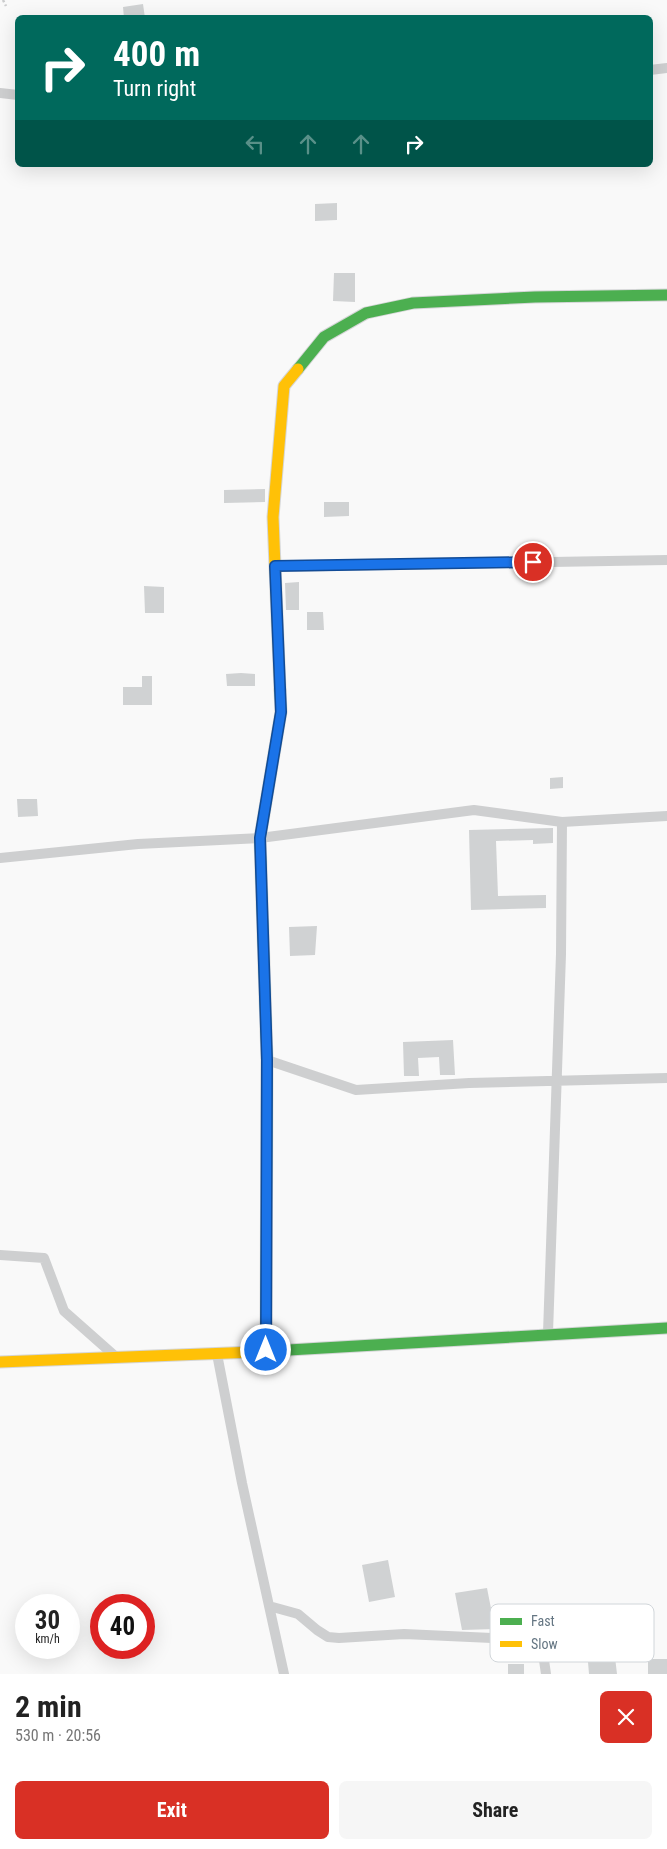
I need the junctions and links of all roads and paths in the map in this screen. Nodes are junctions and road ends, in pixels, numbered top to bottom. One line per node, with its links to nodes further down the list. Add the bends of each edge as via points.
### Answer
1 (3, 0): 2 (path)
2 (6, 6)
3 (667, 68): 4 (street)
4 (653, 70)
5 (0, 93): 6 (street)
6 (15, 95)
7 (667, 295): 9 (street, via 413,302 366,313 324,337 284,386 273,517)
8 (667, 560): 9 (street)
9 (275, 566): 12 (street, via 281,712)
10 (667, 816): 11 (street)
11 (562, 822): 12 (street, via 474,810); 16 (street)
12 (260, 838): 13 (street, via 138,844); 14 (street)
13 (0, 858)
14 (267, 1060): 16 (street, via 356,1090); 20 (street)
15 (667, 1078): 16 (street)
16 (556, 1082): 19 (street)
17 (0, 1255): 22 (street, via 44,1258 64,1312)
18 (667, 1328): 19 (street)
19 (548, 1333): 20 (street)
20 (266, 1350): 21 (street)
21 (217, 1354): 22 (street); 24 (street)
22 (116, 1358): 23 (street)
23 (0, 1362)
24 (269, 1606): 25 (street, via 298,1614 328,1637 404,1634); 26 (street)
25 (490, 1638)
26 (284, 1674)

